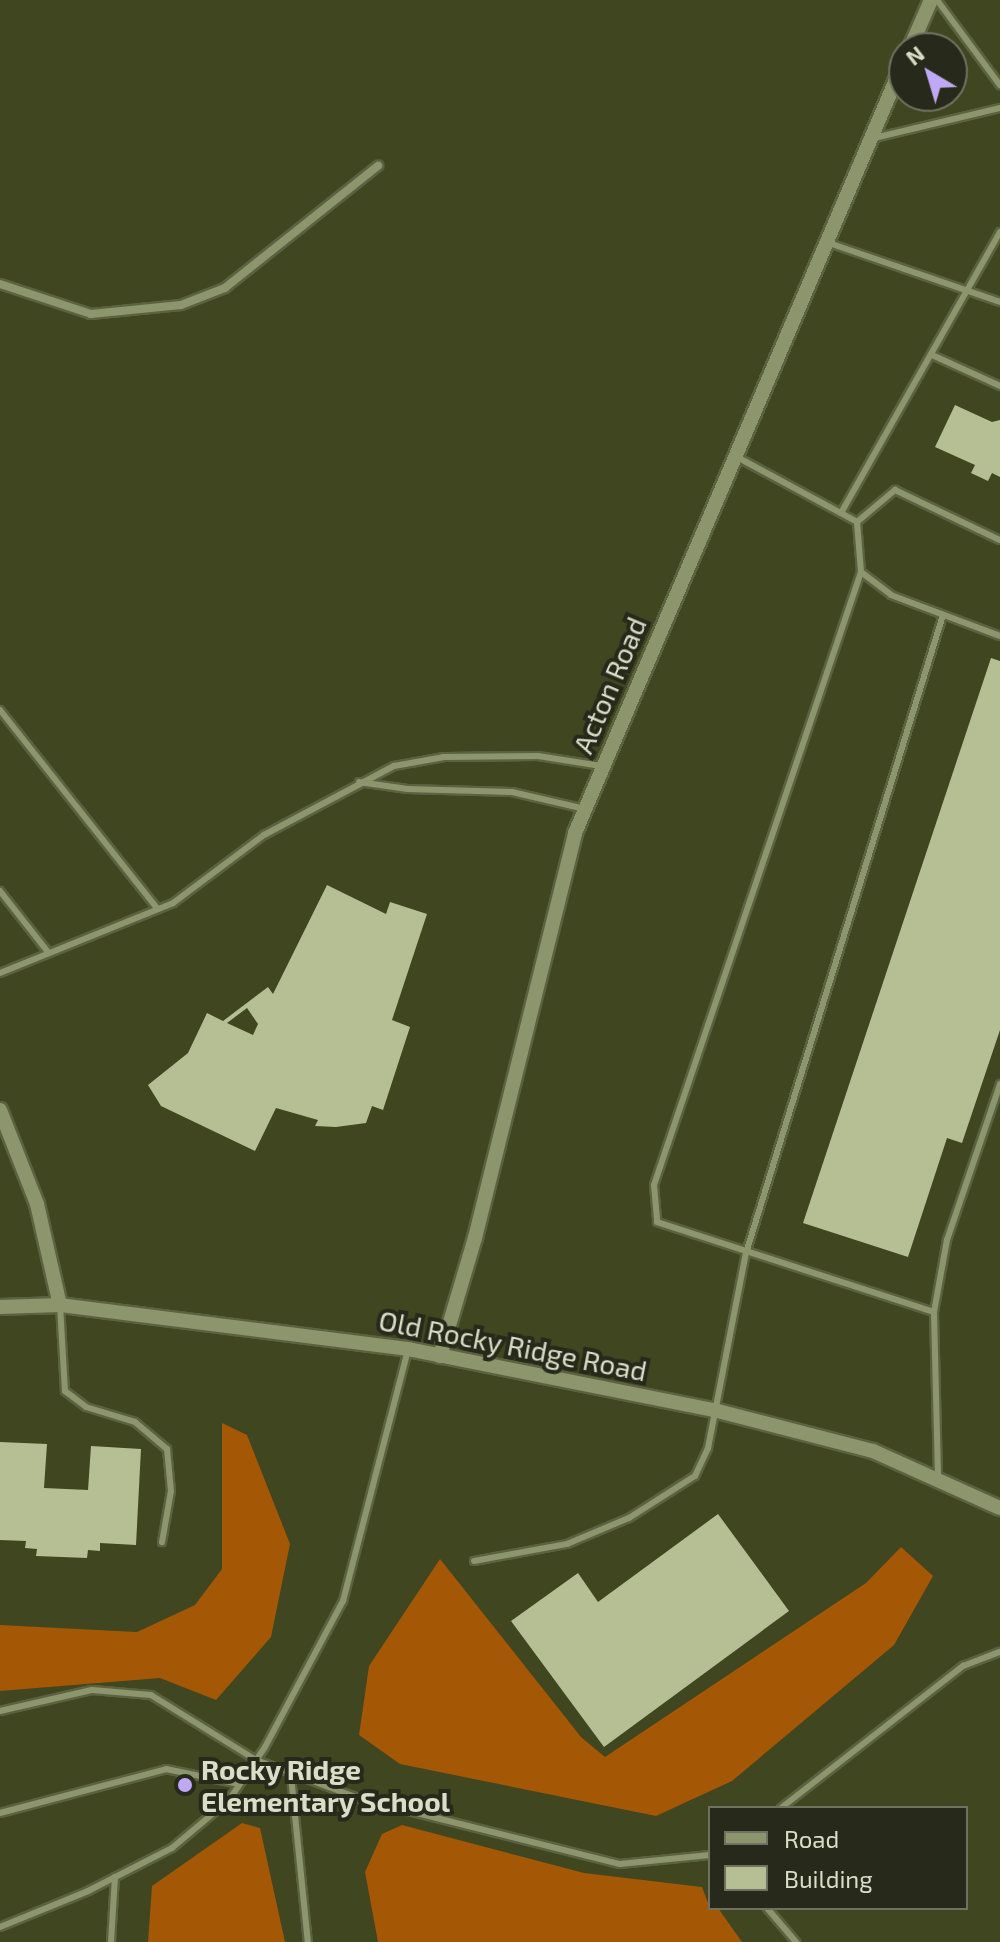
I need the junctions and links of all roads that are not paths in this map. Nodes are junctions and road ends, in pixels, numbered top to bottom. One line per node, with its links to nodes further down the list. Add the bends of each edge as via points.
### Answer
1 (931, 0): 3 (street)
2 (937, 0): 4 (lane)
3 (917, 32)
4 (1000, 85)
5 (888, 98): 7 (street, Acton Road)
6 (1000, 108): 7 (lane)
7 (870, 139): 10 (street, Acton Road)
8 (378, 166): 11 (street, via 225,288 181,305 91,314)
9 (1000, 232): 12 (lane)
10 (825, 242): 12 (lane); 16 (street, Acton Road)
11 (0, 284)
12 (971, 290): 13 (lane); 14 (lane)
13 (1000, 302)
14 (932, 355): 15 (lane); 17 (lane)
15 (1000, 386)
16 (733, 455): 17 (lane); 24 (street, Acton Road)
17 (841, 513): 18 (lane)
18 (857, 522): 19 (lane, via 895,490); 20 (lane)
19 (1000, 540)
20 (861, 572): 21 (lane, via 891,595); 33 (lane, via 654,1185 657,1222)
21 (943, 615): 22 (lane); 33 (lane)
22 (1000, 636)
23 (0, 710): 28 (lane)
24 (603, 766): 25 (lane, via 538,756 444,757 394,766); 26 (street, Acton Road)
25 (359, 782): 26 (lane, via 512,792); 28 (lane, via 264,835)
26 (585, 809): 38 (street, Acton Road)
27 (0, 891): 29 (lane)
28 (158, 909): 29 (lane)
29 (48, 952): 30 (lane)
30 (0, 973)
31 (1000, 1084): 36 (lane, via 947,1240)
32 (0, 1110): 34 (street, via 37,1204)
33 (746, 1253): 36 (lane); 39 (lane)
34 (60, 1305): 35 (street, Old Rocky Ridge Road); 37 (street, Old Rocky Ridge Road); 42 (lane, via 65,1391 86,1407 135,1422 167,1449 171,1491)
35 (0, 1307)
36 (934, 1312): 40 (lane)
37 (408, 1349): 38 (street, Old Rocky Ridge Road); 46 (lane, via 343,1601)
38 (440, 1356): 39 (street, Old Rocky Ridge Road)
39 (714, 1410): 40 (street, Old Rocky Ridge Road, via 873,1451); 43 (lane, via 708,1448 695,1476 629,1518 567,1544)
40 (938, 1476): 41 (street, Old Rocky Ridge Road)
41 (1000, 1508)
42 (162, 1542)
43 (474, 1561)
44 (1000, 1652): 49 (lane, via 963,1666)
45 (0, 1711): 46 (lane, via 73,1692 119,1689 151,1695)
46 (256, 1760): 47 (lane); 48 (lane)
47 (291, 1776): 51 (lane, via 620,1864); 56 (lane)
48 (239, 1784): 50 (lane, via 166,1769); 52 (lane, via 229,1800 172,1848)
49 (784, 1806)
50 (0, 1813)
51 (708, 1855)
52 (115, 1877): 54 (lane); 55 (lane)
53 (769, 1910): 57 (lane)
54 (0, 1927)
55 (111, 1942)
56 (308, 1942)
57 (796, 1942)

